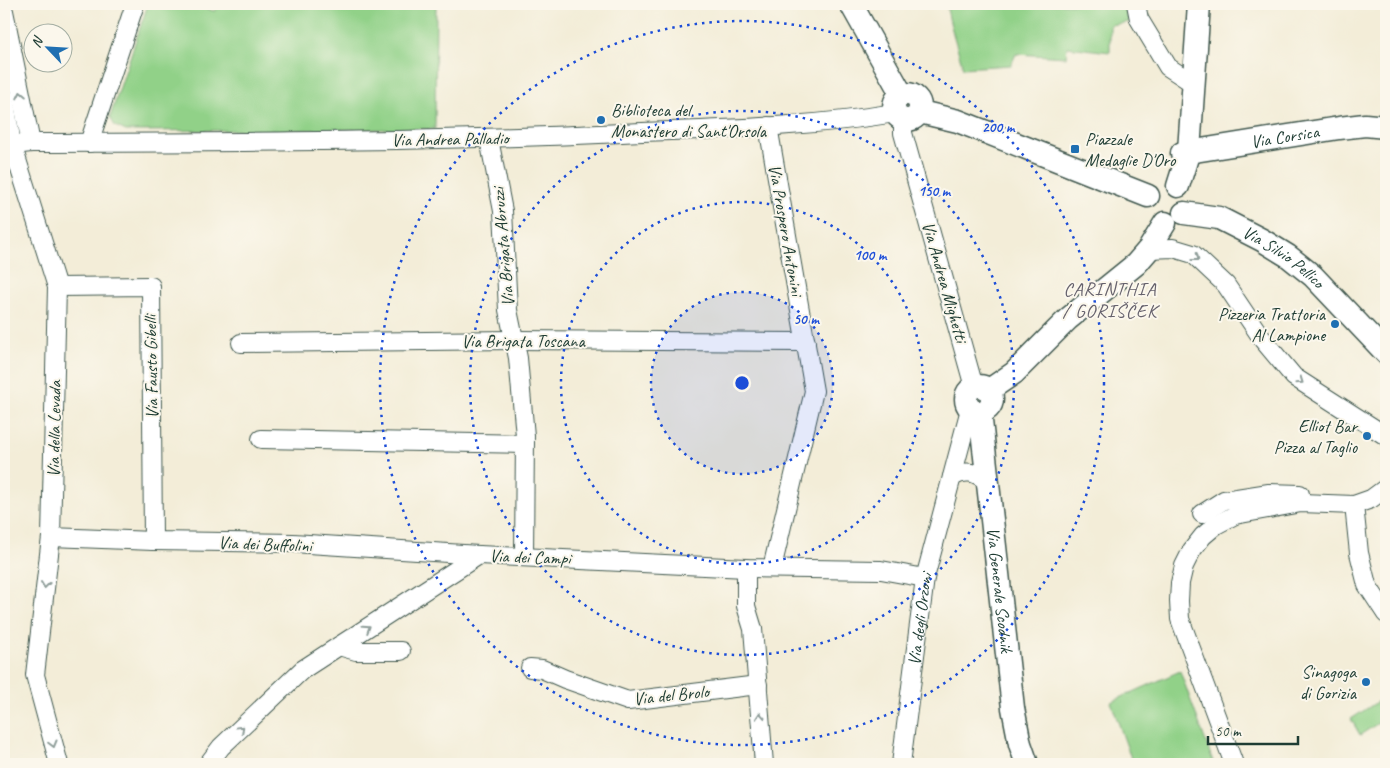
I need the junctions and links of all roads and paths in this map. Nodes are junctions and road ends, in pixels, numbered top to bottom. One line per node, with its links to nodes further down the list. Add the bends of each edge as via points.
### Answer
1 (135, 4): 13 (street)
2 (851, 4): 8 (main road)
3 (1136, 4): 6 (street, via 1139,19 1168,67)
4 (1199, 4): 6 (main road)
5 (4, 11): 12 (street, one-way to 5)
6 (1194, 84): 15 (main road)
7 (4, 98): 14 (street, Via della Levada)
8 (905, 110): 9 (street, Via Andrea Palladio, via 867,118); 17 (main road, via 958,121); 25 (street, Via Andrea Mighetti, via 903,133)
9 (768, 126): 11 (street, Via Andrea Palladio); 22 (street, Via Prospero Antonini)
10 (1386, 127): 15 (main road, Via Corsica, via 1339,128)
11 (490, 139): 13 (street, Via Andrea Palladio); 21 (street, Via Brigata Abruzzi, via 503,211 508,310)
12 (31, 143): 13 (street, Via Andrea Palladio); 14 (street, Via Andrea Palladio)
13 (89, 143)
14 (8, 145): 20 (street, Via della Levada)
15 (1186, 152): 16 (main road)
16 (1175, 185): 17 (main road, via 1166,183 1156,187); 18 (main road, via 1183,190 1187,202)
17 (1148, 196): 18 (main road, via 1149,212 1156,219)
18 (1175, 218): 19 (main road); 24 (main road, Via Silvio Pellico, via 1219,218 1288,256 1313,276)
19 (1150, 249): 25 (main road, via 1068,319 1014,373); 27 (street, one-way to 27, via 1173,248 1193,254 1226,285 1263,340 1294,378)
20 (57, 286): 36 (street, Via della Levada); 37 (street, Via Fausto Gibelli, via 150,286)
21 (514, 340): 22 (street, Via Brigata Toscana); 23 (street, Via Brigata Toscana); 29 (street, Via Brigata Abruzzi)
22 (806, 342): 41 (street, Via Prospero Antonini, via 814,391)
23 (241, 343)
24 (1386, 354)
25 (982, 388): 26 (main road, Via degli Orzoni, via 992,394 992,404 990,408)
26 (975, 411): 30 (street, Via degli Orzoni); 31 (main road, Via Generale Scodnik)
27 (1386, 436)
28 (261, 439): 29 (street)
29 (525, 444): 39 (street, Via Brigata Abruzzi)
30 (952, 477): 31 (street, via 961,472 971,472); 42 (street, Via degli Orzoni)
31 (988, 482): 52 (main road, Via Generale Scodnik, via 1013,708)
32 (1386, 488): 34 (street, via 1371,499)
33 (1301, 503): 34 (street); 35 (street, via 1300,494 1269,493 1224,500); 53 (street, via 1235,515 1216,525 1192,550 1184,566 1180,583 1180,619)
34 (1354, 505): 43 (street, via 1359,553 1367,585)
35 (1202, 514)
36 (51, 537): 37 (street, Via dei Buffolini); 48 (street, Via della Levada, one-way to 48, via 35,675)
37 (153, 541): 38 (street, Via dei Buffolini, via 293,543)
38 (479, 555): 39 (street, Via dei Campi); 44 (street, Via dei Campi, one-way to 38)
39 (524, 556): 40 (street, Via dei Campi)
40 (746, 568): 41 (street, Via dei Campi); 47 (street, via 746,606 753,629)
41 (772, 568): 42 (street, Via dei Campi, via 882,570)
42 (925, 578): 51 (street, Via degli Orzoni)
43 (1386, 614)
44 (339, 646): 45 (street, via 356,651); 49 (street, Via dei Campi, one-way to 44, via 302,670)
45 (401, 651)
46 (530, 668): 47 (street, Via del Brolo, via 542,669 628,700)
47 (758, 685): 50 (street, one-way to 47)
48 (59, 764)
49 (208, 764)
50 (764, 764)
51 (901, 764)
52 (1027, 764)
53 (1234, 764)

